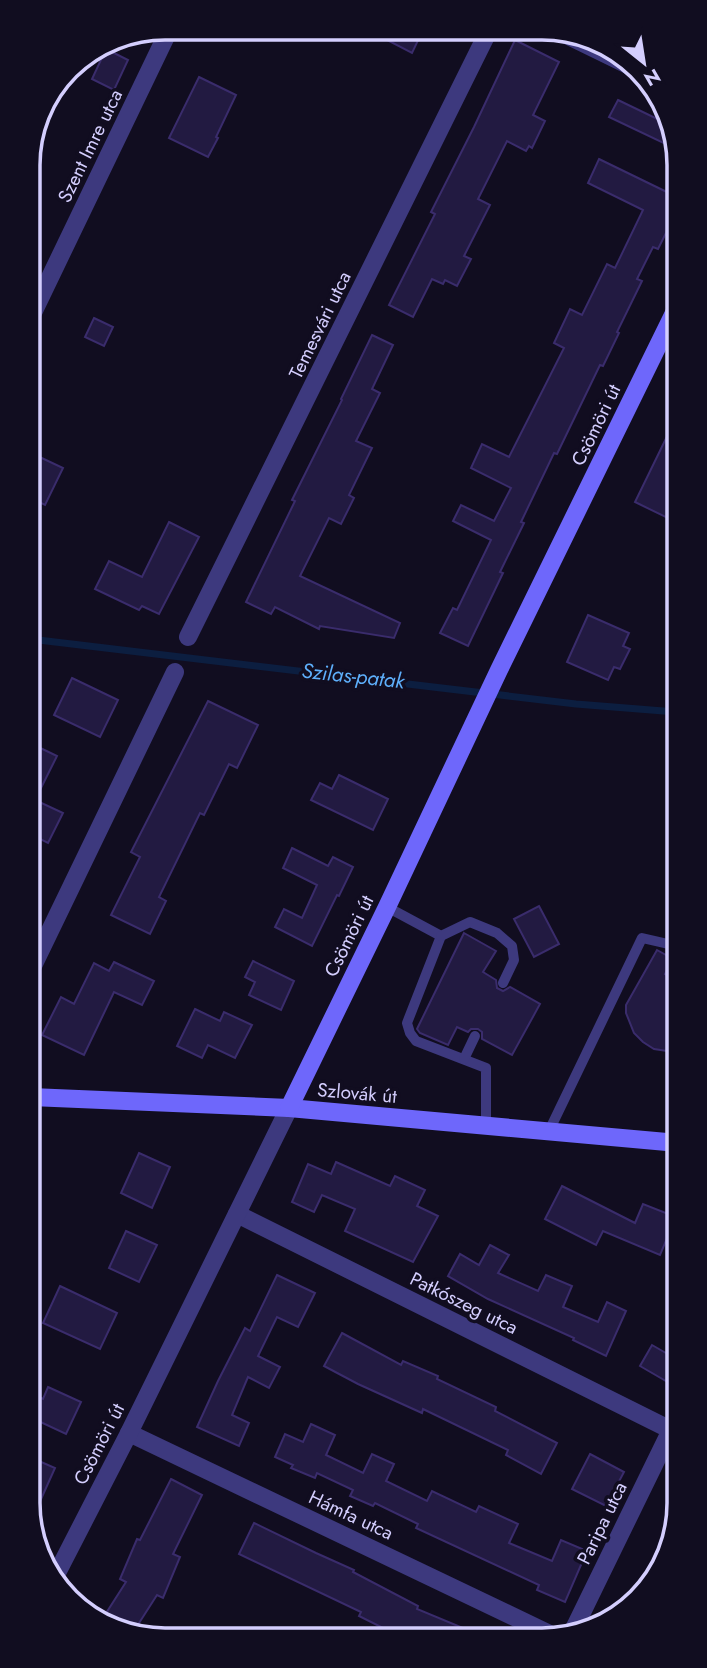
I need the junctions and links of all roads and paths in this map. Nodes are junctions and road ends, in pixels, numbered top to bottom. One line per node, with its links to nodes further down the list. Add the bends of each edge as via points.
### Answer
1 (484, 40): 5 (street, Temesvári utca)
2 (164, 41): 3 (street, Szent Imre utca)
3 (41, 296)
4 (667, 328): 7 (main road, Csömöri út)
5 (188, 638)
6 (175, 672): 10 (street)
7 (387, 907): 8 (lane); 15 (main road, Csömöri út)
8 (441, 936): 11 (lane, via 470,922 497,933 512,946 514,961); 13 (lane, via 407,1023 416,1041)
9 (666, 944): 17 (lane, via 642,938)
10 (40, 951)
11 (503, 983)
12 (475, 1036): 13 (lane)
13 (464, 1059): 16 (lane, via 486,1068)
14 (40, 1097): 15 (main road, Szlovák út)
15 (289, 1108): 16 (main road, Szlovák út); 19 (street, Csömöri út)
16 (486, 1125): 17 (main road, Szlovák út)
17 (550, 1131): 18 (main road, Szlovák út)
18 (666, 1142)
19 (237, 1214): 20 (street, Patkószeg utca); 21 (street, Csömöri út)
20 (666, 1428)
21 (129, 1433): 23 (street, Csömöri út); 25 (street, Hámfa utca)
22 (666, 1440): 24 (street, Paripa utca)
23 (59, 1569)
24 (577, 1622)
25 (537, 1628)

